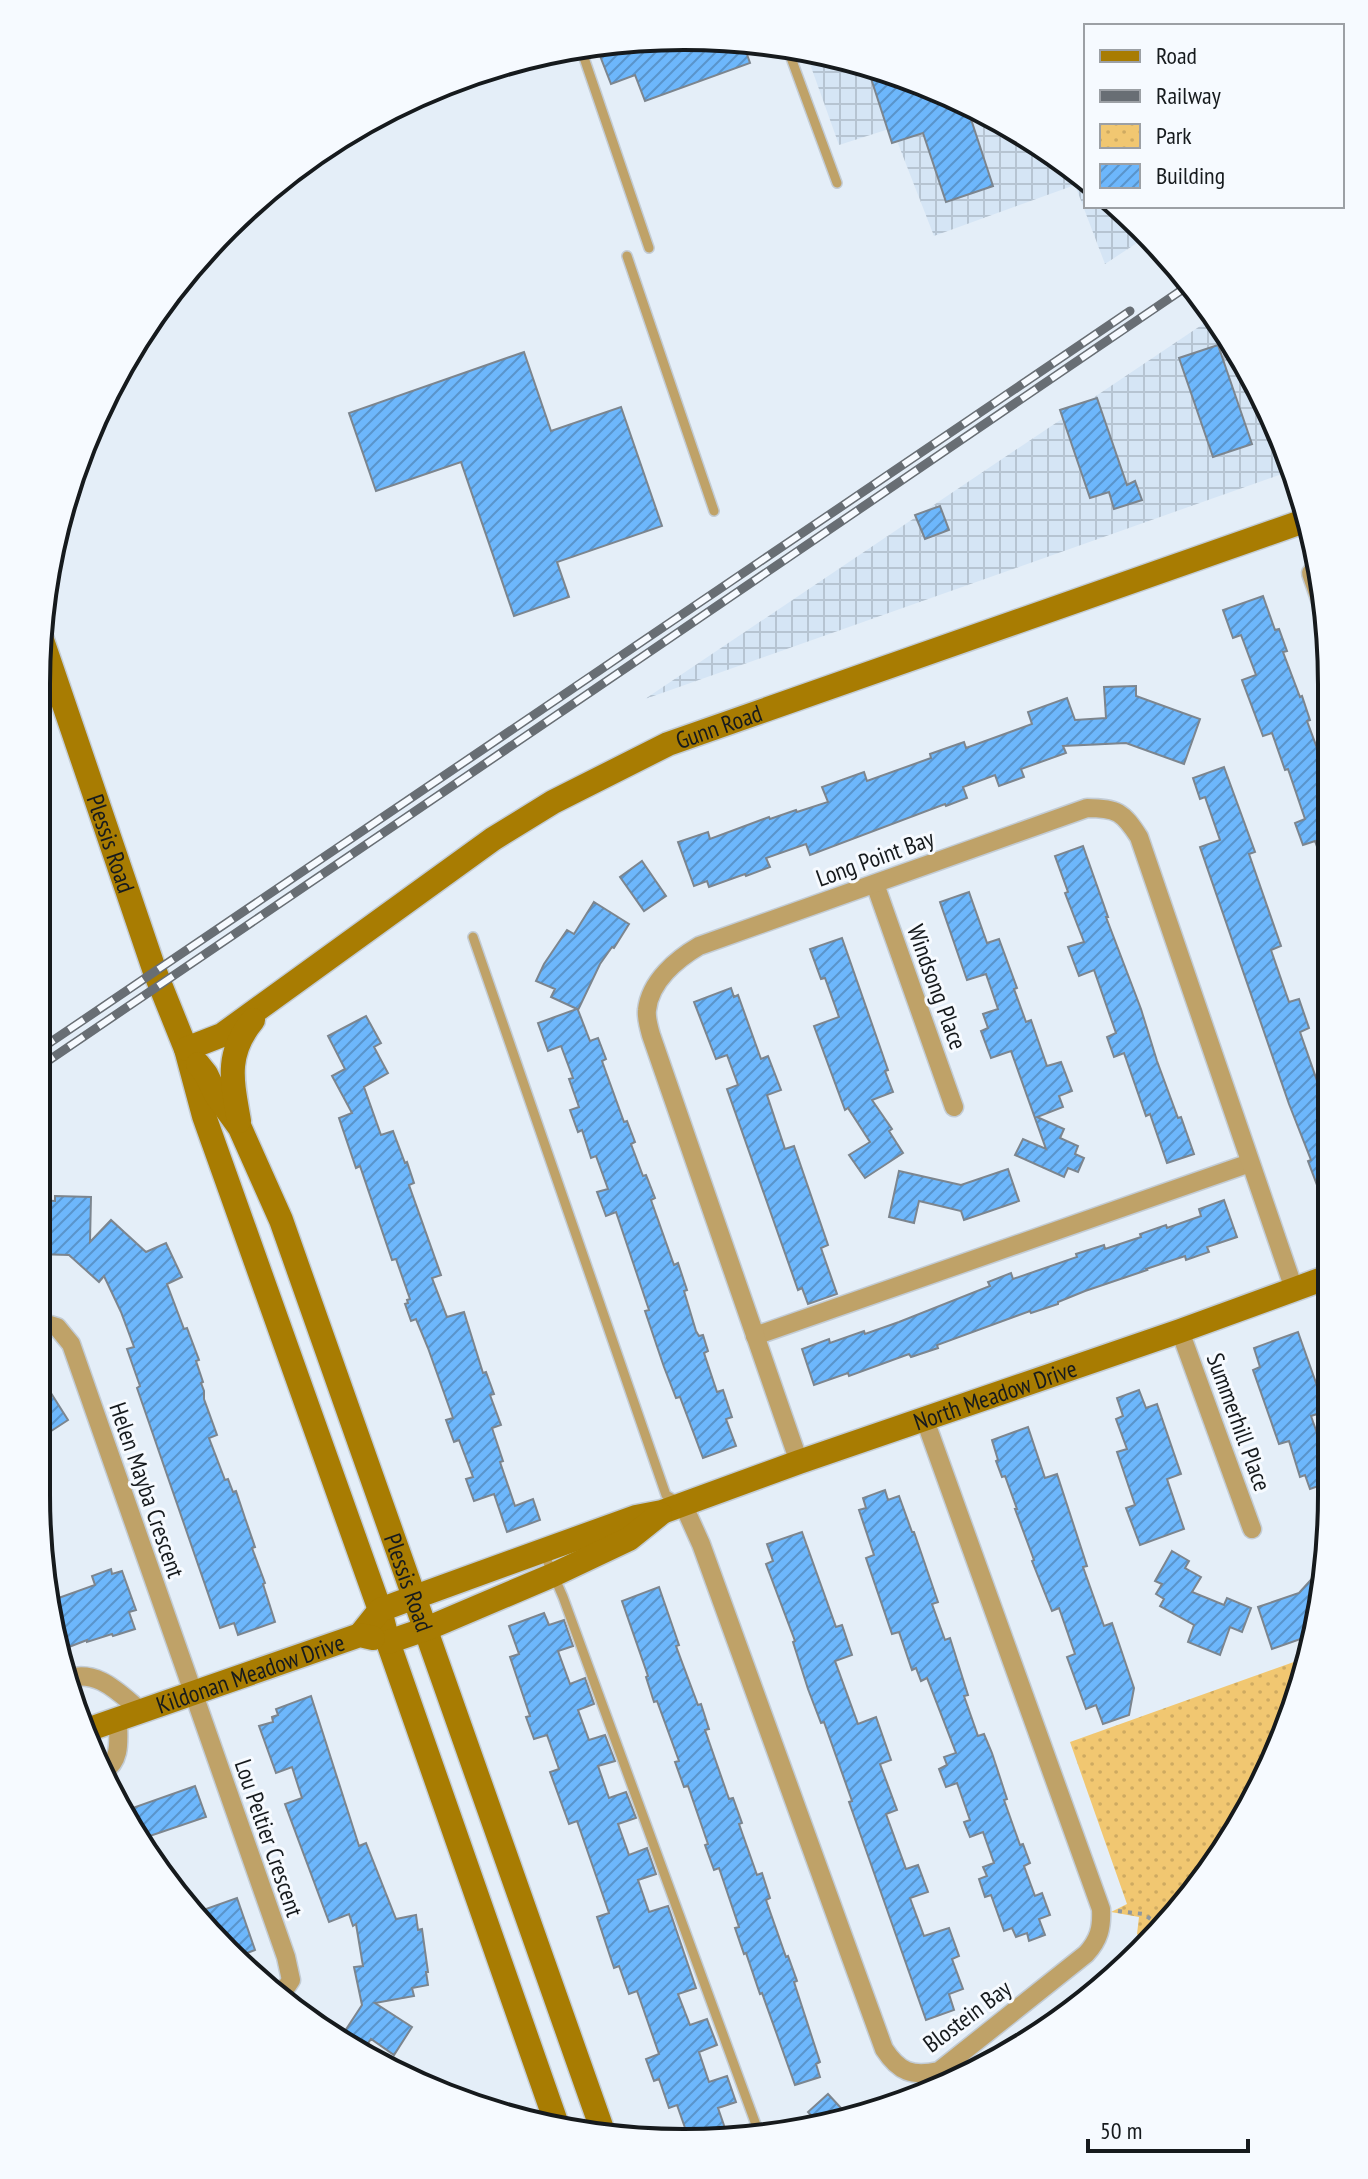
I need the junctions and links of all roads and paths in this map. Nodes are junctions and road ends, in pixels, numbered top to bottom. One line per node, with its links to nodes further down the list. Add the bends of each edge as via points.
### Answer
1 (584, 58): 4 (lane)
2 (791, 59): 3 (lane)
3 (837, 183)
4 (649, 248)
5 (627, 256): 6 (lane)
6 (714, 511)
7 (1297, 524): 11 (street, Gunn Road, via 668,744 493,839)
8 (50, 665): 12 (street, Plessis Road)
9 (875, 884): 13 (street, Windsong Place); 15 (street, Long Point Bay, via 1087,808 1108,808 1128,820 1139,837); 20 (street, Long Point Bay, via 699,946 667,970 646,1010)
10 (473, 937): 23 (lane)
11 (266, 1004): 12 (street, Gunn Road, via 222,1035); 14 (street, via 247,1027 234,1056 231,1071)
12 (186, 1049): 14 (street, Plessis Road); 28 (street, Plessis Road, via 204,1116)
13 (954, 1107)
14 (240, 1128): 27 (street, Plessis Road, via 281,1220)
15 (1250, 1163): 17 (street, Long Point Bay); 20 (street)
16 (1318, 1281): 17 (street, North Meadow Drive)
17 (1294, 1289): 19 (street, North Meadow Drive)
18 (50, 1325): 33 (street, Helen Mayba Crescent, via 71,1344)
19 (1180, 1331): 21 (street, North Meadow Drive); 24 (street, Summerhill Place)
20 (755, 1336): 22 (street, Long Point Bay)
21 (925, 1420): 22 (street, North Meadow Drive); 37 (street)
22 (799, 1462): 23 (street, North Meadow Drive)
23 (672, 1508): 25 (street, North Meadow Drive); 26 (street, North Meadow Drive, via 629,1539); 37 (street, Blostein Bay, via 703,1548 879,2038 891,2059 920,2075 939,2071 1086,1954 1097,1942)
24 (1252, 1529)
25 (543, 1551): 26 (lane); 27 (street, North Meadow Drive)
26 (553, 1575): 29 (street, North Meadow Drive); 42 (lane)
27 (415, 1597): 28 (street); 29 (street, Plessis Road)
28 (380, 1610): 30 (street, Kildonan Meadow Drive); 31 (street, Plessis Road)
29 (426, 1629): 31 (street, North Meadow Drive); 41 (street, Plessis Road)
30 (360, 1635): 31 (street, Kildonan Meadow Drive); 33 (street, Kildonan Meadow Drive)
31 (388, 1642): 40 (street, Plessis Road)
32 (77, 1675): 34 (street, Kildonan Meadow Drive, via 108,1684)
33 (193, 1692): 34 (street, Kildonan Meadow Drive); 39 (street, Lou Peltier Crescent, via 286,1957 291,1980)
34 (129, 1716): 35 (street, Kildonan Meadow Drive); 36 (street)
35 (94, 1728)
36 (111, 1767)
37 (1101, 1909): 38 (path, via 1143,1914)
38 (1153, 1921)
39 (286, 1988)
40 (554, 2115)
41 (600, 2124)
42 (756, 2125)

